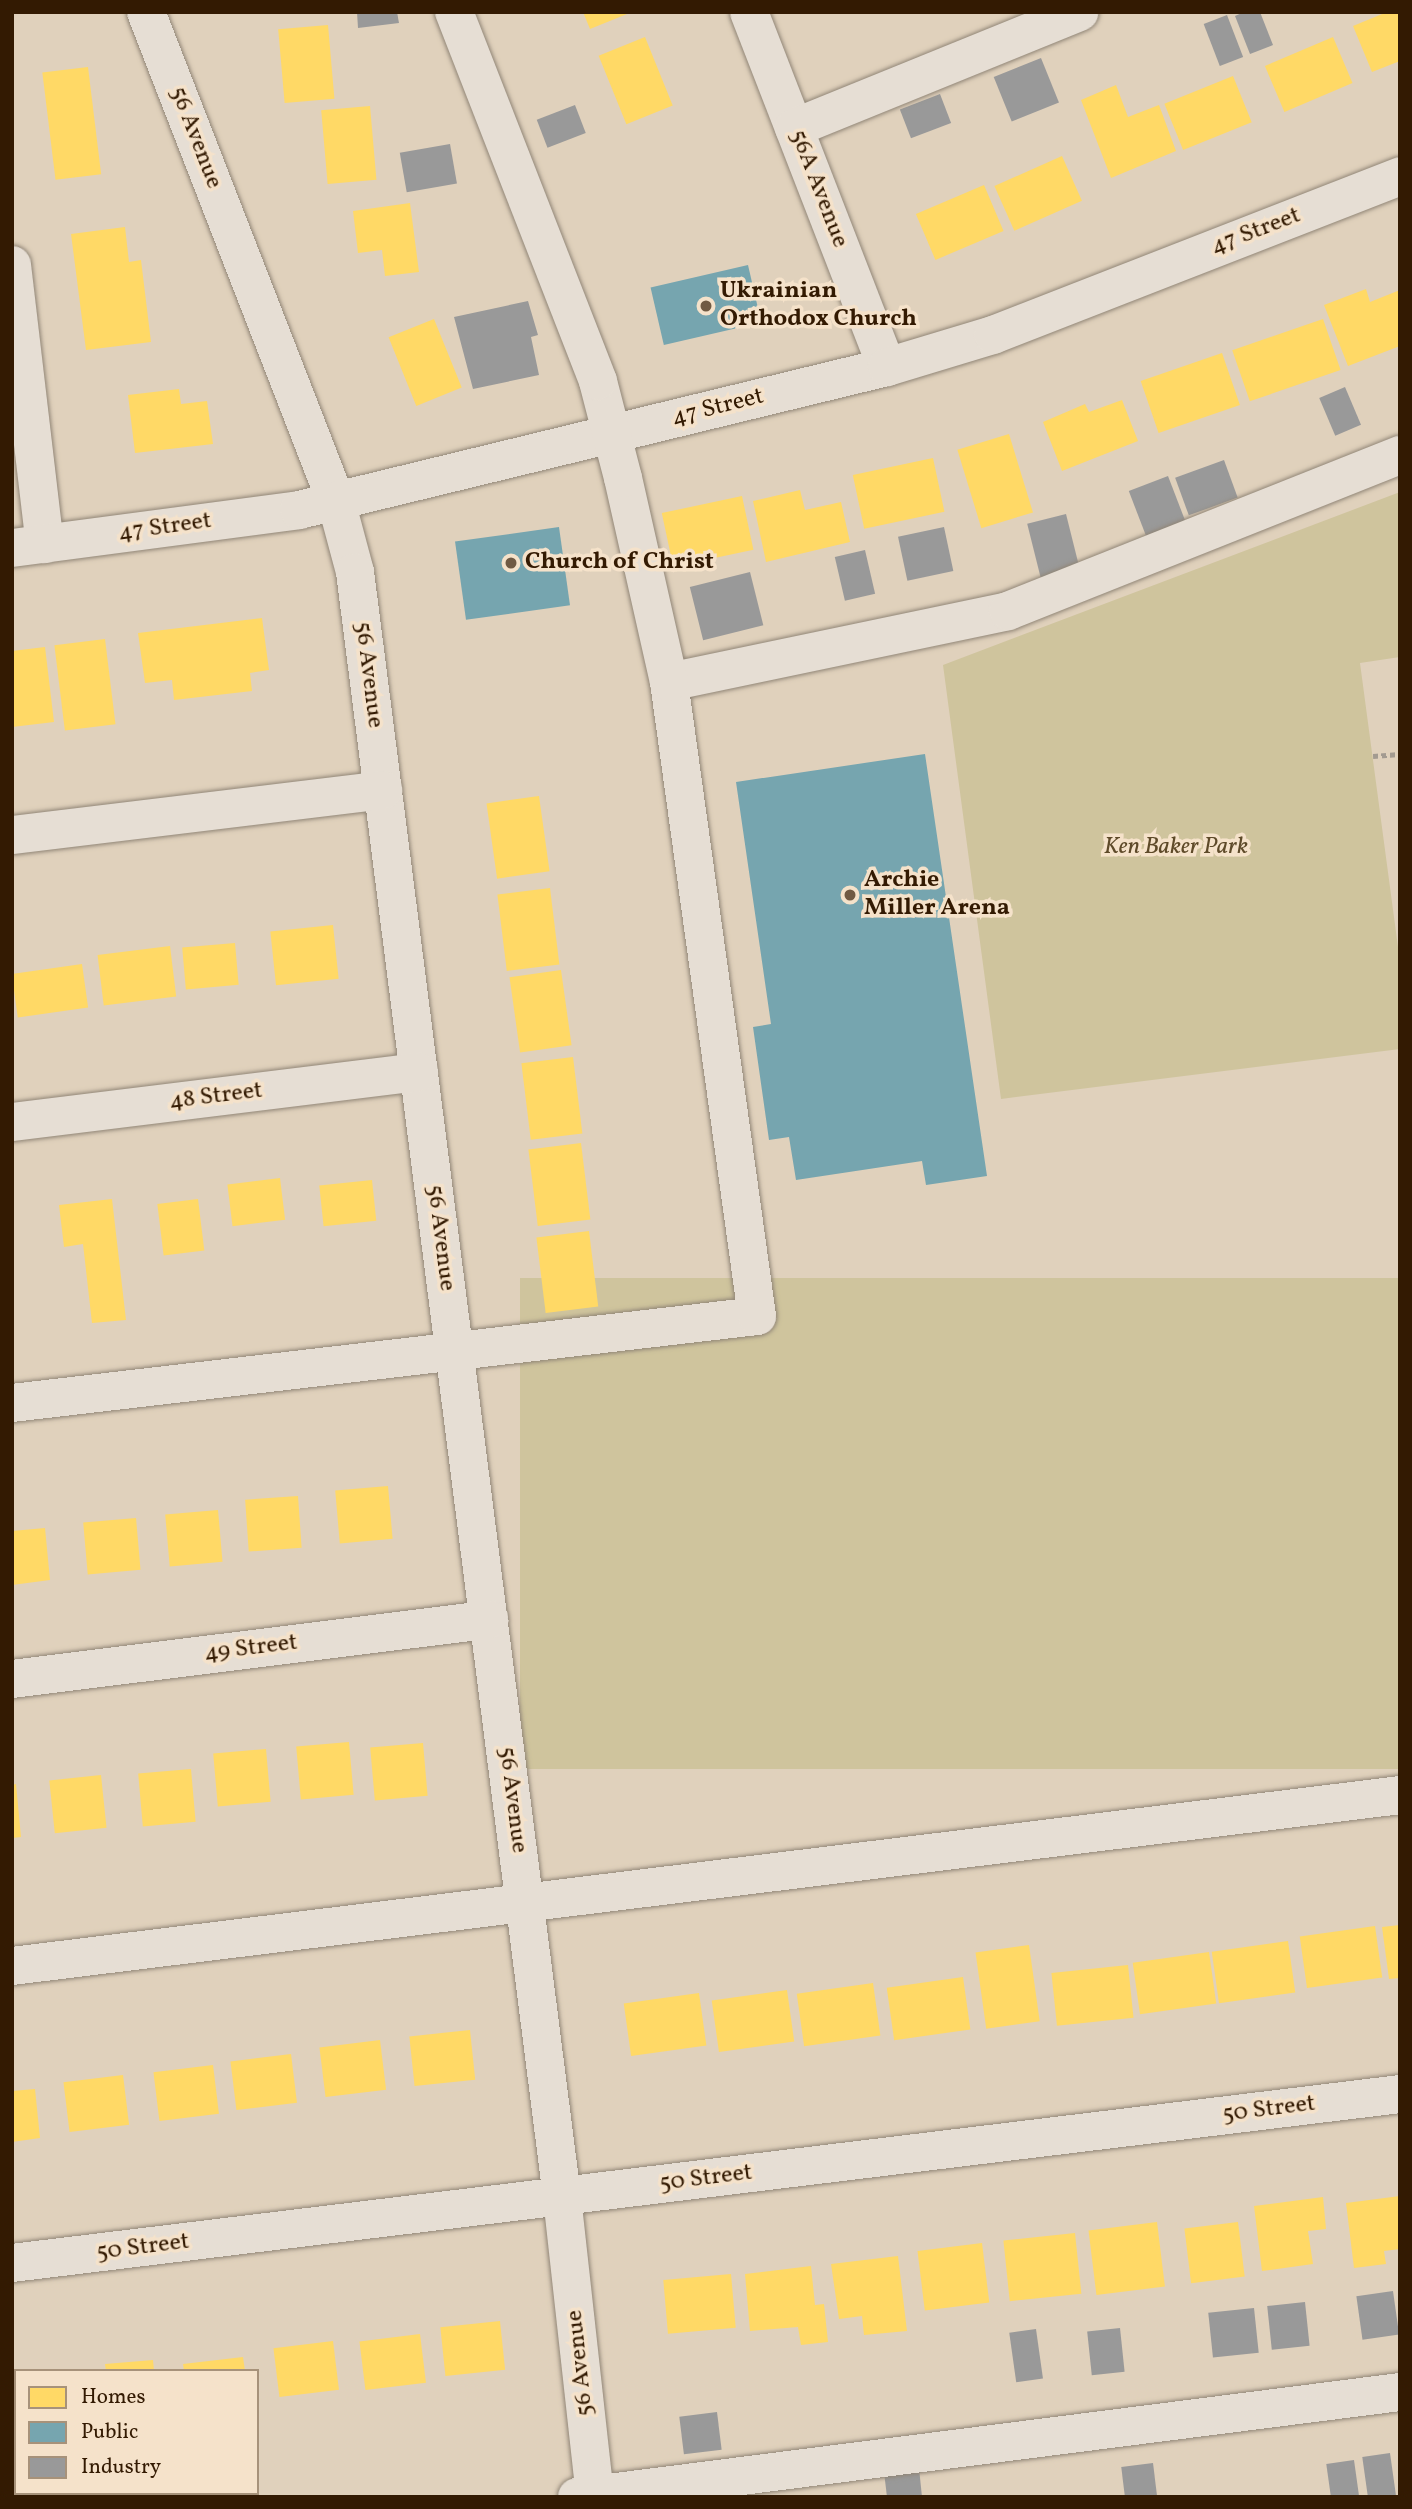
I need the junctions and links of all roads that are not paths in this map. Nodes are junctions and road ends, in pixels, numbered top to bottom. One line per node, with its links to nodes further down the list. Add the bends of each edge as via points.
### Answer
1 (146, 12): 11 (street, 56 Avenue)
2 (454, 12): 9 (street, via 598,381)
3 (749, 12): 5 (street, 56A Avenue)
4 (1079, 12): 5 (street)
5 (794, 128): 8 (street, 56A Avenue)
6 (1400, 176): 8 (street, 47 Street, via 993,335)
7 (12, 267): 12 (street)
8 (887, 367): 9 (street, 47 Street)
9 (613, 433): 11 (street, 47 Street); 13 (street)
10 (1400, 455): 13 (street, via 1008,611)
11 (336, 501): 12 (street, 47 Street); 14 (street, 56 Avenue, via 355,572)
12 (29, 546)
13 (669, 682): 18 (street, via 757,1316)
14 (383, 790): 15 (street); 16 (street, 56 Avenue)
15 (12, 835)
16 (419, 1072): 17 (street, 48 Street); 18 (street, 56 Avenue)
17 (12, 1122)
18 (454, 1350): 19 (street); 20 (street, 56 Avenue)
19 (12, 1403)
20 (489, 1620): 21 (street, 49 Street); 23 (street, 56 Avenue)
21 (12, 1679)
22 (1400, 1796): 23 (street)
23 (524, 1902): 24 (street); 26 (street, 56 Avenue)
24 (12, 1966)
25 (1400, 2094): 26 (street, 50 Street)
26 (562, 2197): 27 (street, 50 Street); 29 (street, 56 Avenue)
27 (12, 2263)
28 (1400, 2392): 29 (street)
29 (589, 2496)

